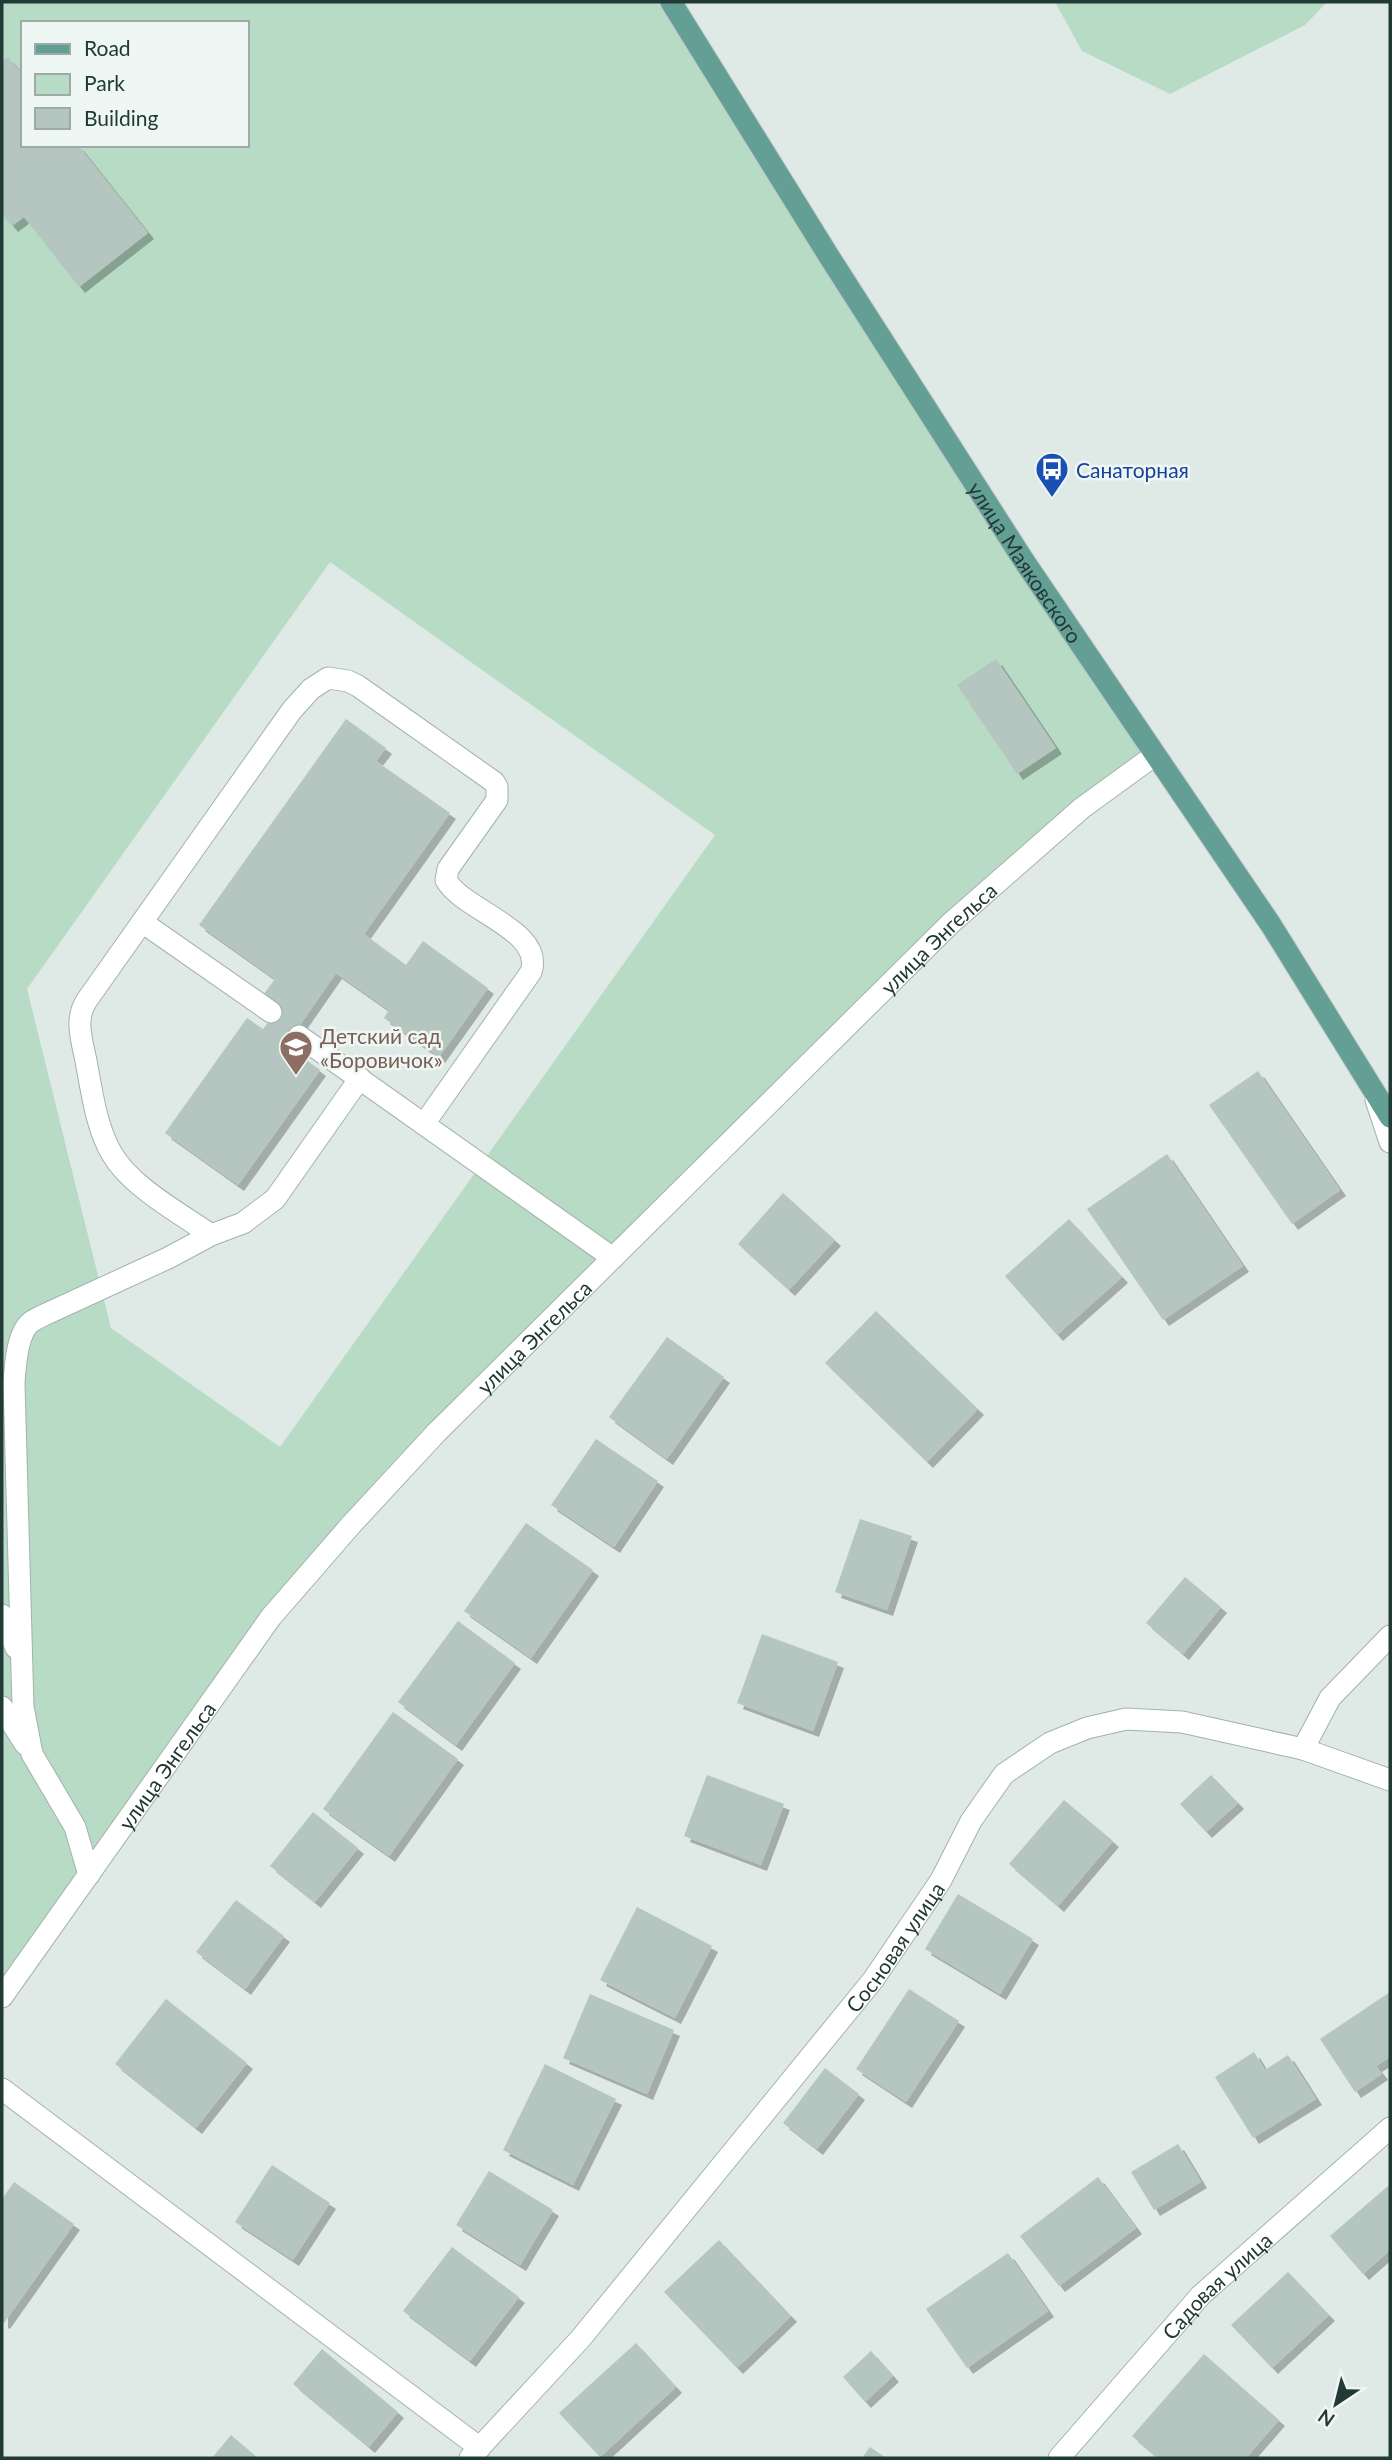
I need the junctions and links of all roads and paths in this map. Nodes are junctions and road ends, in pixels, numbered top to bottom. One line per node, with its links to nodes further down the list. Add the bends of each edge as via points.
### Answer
1 (671, 2): 2 (main road, улица Маяковского, via 1001,526)
2 (1155, 755): 7 (main road, улица Маяковского, via 1271,925); 12 (street, улица Энгельса, via 1082,808 951,923)
3 (142, 922): 4 (street); 9 (street, via 292,710 328,678 358,686 494,782 497,800 448,869 446,880 462,897 524,941 532,952 533,965); 11 (street, via 80,1010 95,1107 111,1153 124,1170)
4 (271, 1012)
5 (299, 1036): 6 (street)
6 (360, 1079): 9 (street); 11 (street, via 275,1199 243,1223)
7 (1372, 1088): 8 (main road, улица Маяковского); 10 (street)
8 (1390, 1118)
9 (424, 1124): 12 (street)
10 (1390, 1142)
11 (211, 1235): 15 (street, via 44,1315 25,1329 14,1383)
12 (613, 1258): 20 (street, улица Энгельса, via 436,1433 271,1617)
13 (2, 1615): 15 (street)
14 (1390, 1636): 17 (street, via 1330,1698)
15 (20, 1660): 18 (street)
16 (2, 1707): 18 (street)
17 (1303, 1749): 19 (street, Сосновая улица); 24 (street, Сосновая улица, via 1182,1723 1126,1719 1050,1743 1004,1774 971,1821 941,1880 873,1980 582,2338)
18 (32, 1754): 20 (street, via 75,1827)
19 (1390, 1780)
20 (89, 1875): 21 (street, улица Энгельса)
21 (2, 1997)
22 (2, 2088): 24 (street)
23 (1390, 2128): 25 (street, Садовая улица, via 1201,2295)
24 (475, 2453)
25 (1059, 2458)

